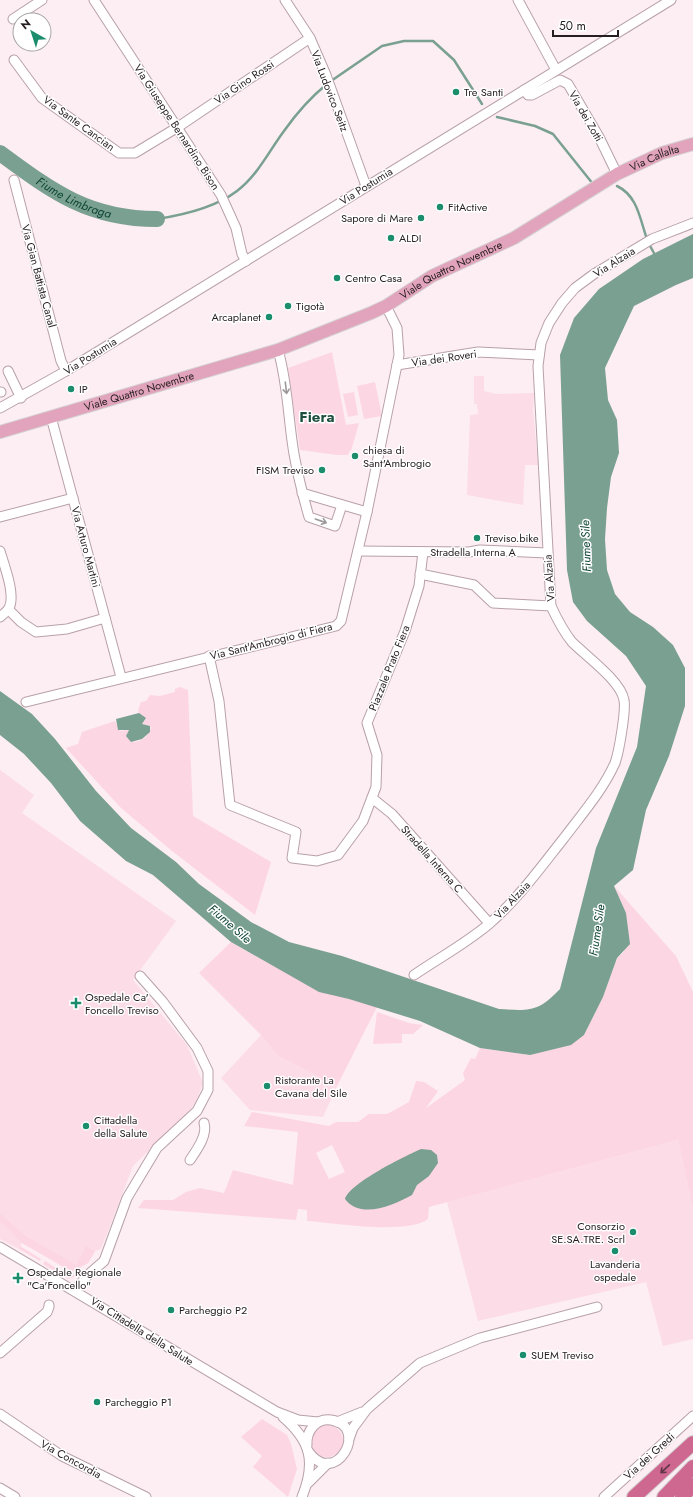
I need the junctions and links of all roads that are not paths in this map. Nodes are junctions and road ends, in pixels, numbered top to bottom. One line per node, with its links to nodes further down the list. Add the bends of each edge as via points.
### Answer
1 (42, 0): 6 (street)
2 (94, 0): 11 (street, Via Giuseppe Bernardino Bison)
3 (285, 0): 7 (street, Via Ludovico Seitz)
4 (518, 0): 9 (street)
5 (671, 0): 9 (street, Via Postumia)
6 (24, 12)
7 (310, 38): 11 (street, Via Gino Rossi); 15 (street, Via Ludovico Seitz)
8 (14, 60): 11 (street, Via Sante Cancian, via 42,98 118,153 135,153)
9 (556, 70): 10 (street, Via Postumia)
10 (524, 90): 13 (street, Via dei Zotti, via 528,95 532,95 560,80 568,84); 15 (street, Via Postumia)
11 (178, 127): 17 (street, Via Giuseppe Bernardino Bison, via 221,194 236,228)
12 (693, 144): 13 (main road, Via Callalta, via 662,153)
13 (617, 174): 18 (main road, Viale Quattro Novembre, via 514,238 432,276)
14 (14, 180): 22 (street, Via Gian Battista Canal, via 61,361)
15 (366, 186): 17 (street, Via Postumia)
16 (693, 223): 20 (street, Via Alzaia, via 652,239 575,288 549,323)
17 (246, 261): 22 (street, Via Postumia)
18 (386, 306): 19 (main road, Viale Quattro Novembre); 21 (street, Via Sant'Ambrogio di Fiera, via 397,328 400,355)
19 (278, 350): 26 (main road, Viale Quattro Novembre); 28 (street, one-way to 28)
20 (539, 355): 21 (street, Via dei Roveri, via 478,352); 36 (street, Via Alzaia)
21 (397, 365): 31 (street, Via Sant'Ambrogio di Fiera)
22 (66, 371): 24 (street, Via Postumia)
23 (8, 372): 24 (street)
24 (21, 398): 25 (street, Via Postumia)
25 (0, 408)
26 (51, 418): 27 (main road, Viale Quattro Novembre); 29 (street, Via Arturo Martini)
27 (0, 432)
28 (302, 493): 30 (street); 30 (street, one-way to 30, via 309,517 335,526)
29 (73, 498): 32 (street); 41 (street, Via Arturo Martini)
30 (342, 505): 31 (street)
31 (367, 512): 34 (street, Via Sant'Ambrogio di Fiera)
32 (0, 517)
33 (0, 551): 39 (street, via 11,592)
34 (358, 551): 35 (street); 42 (street, Via Sant'Ambrogio di Fiera, via 341,621 336,626)
35 (423, 552): 36 (street, Stradella Interna A, via 480,550); 37 (street, Piazzale Prato Fiera)
36 (548, 553): 38 (street, Via Alzaia)
37 (420, 574): 38 (street, via 474,585 494,603); 45 (street, Piazzale Prato Fiera, via 419,586 405,631 367,723 377,755 376,787)
38 (551, 606): 46 (street, Via Alzaia, via 558,623 572,641 619,688 624,700 621,735 615,762 591,803 517,896)
39 (9, 610): 40 (street); 41 (street, via 36,632 67,629)
40 (0, 617)
41 (105, 618): 43 (street, Via Arturo Martini)
42 (209, 656): 43 (street, Via Sant'Ambrogio di Fiera); 45 (street, Piazzale Prato Fiera, via 218,701 230,805 296,832 292,858 318,861 338,855 363,821)
43 (121, 677): 44 (street, Via Sant'Ambrogio di Fiera)
44 (26, 702)
45 (372, 798): 46 (street, Stradella Interna C, via 392,814)
46 (489, 923): 47 (street, Via Alzaia, via 460,947)
47 (414, 975)
48 (140, 976): 52 (street, via 197,1048 205,1063 209,1082 206,1098 197,1111 157,1148 127,1198 104,1261)
49 (204, 1123): 50 (street, via 204,1135)
50 (190, 1160)
51 (2, 1249): 52 (street, Via Cittadella della Salute)
52 (75, 1290): 57 (street, Via Cittadella della Salute)
53 (48, 1305): 55 (street, via 46,1312)
54 (598, 1307): 56 (street, via 480,1338 420,1363)
55 (0, 1353)
56 (367, 1409): 61 (street, Via Cittadella della Salute); 62 (street, via 353,1428)
57 (277, 1412): 60 (street, Via Cittadella della Salute, via 298,1420); 64 (street, Via Cittadella della Salute, via 297,1429)
58 (0, 1414): 71 (street, Via Concordia, via 62,1456)
59 (693, 1416): 73 (street, Via dei Gredi)
60 (318, 1422): 61 (street, Via Cittadella della Salute); 64 (street, via 309,1432)
61 (337, 1422): 62 (street, via 343,1426)
62 (349, 1439): 65 (street, via 346,1453 335,1462)
63 (693, 1443): 74 (highway, one-way to 74)
64 (308, 1448): 65 (street, Via Cittadella della Salute, via 316,1459); 67 (street, via 310,1463)
65 (328, 1463): 67 (street)
66 (693, 1467): 75 (highway)
67 (307, 1484): 72 (street)
68 (693, 1485): 76 (highway)
69 (0, 1488): 70 (street)
70 (15, 1497)
71 (146, 1497)
72 (302, 1497)
73 (604, 1497)
74 (634, 1497)
75 (664, 1497)
76 (682, 1497)

